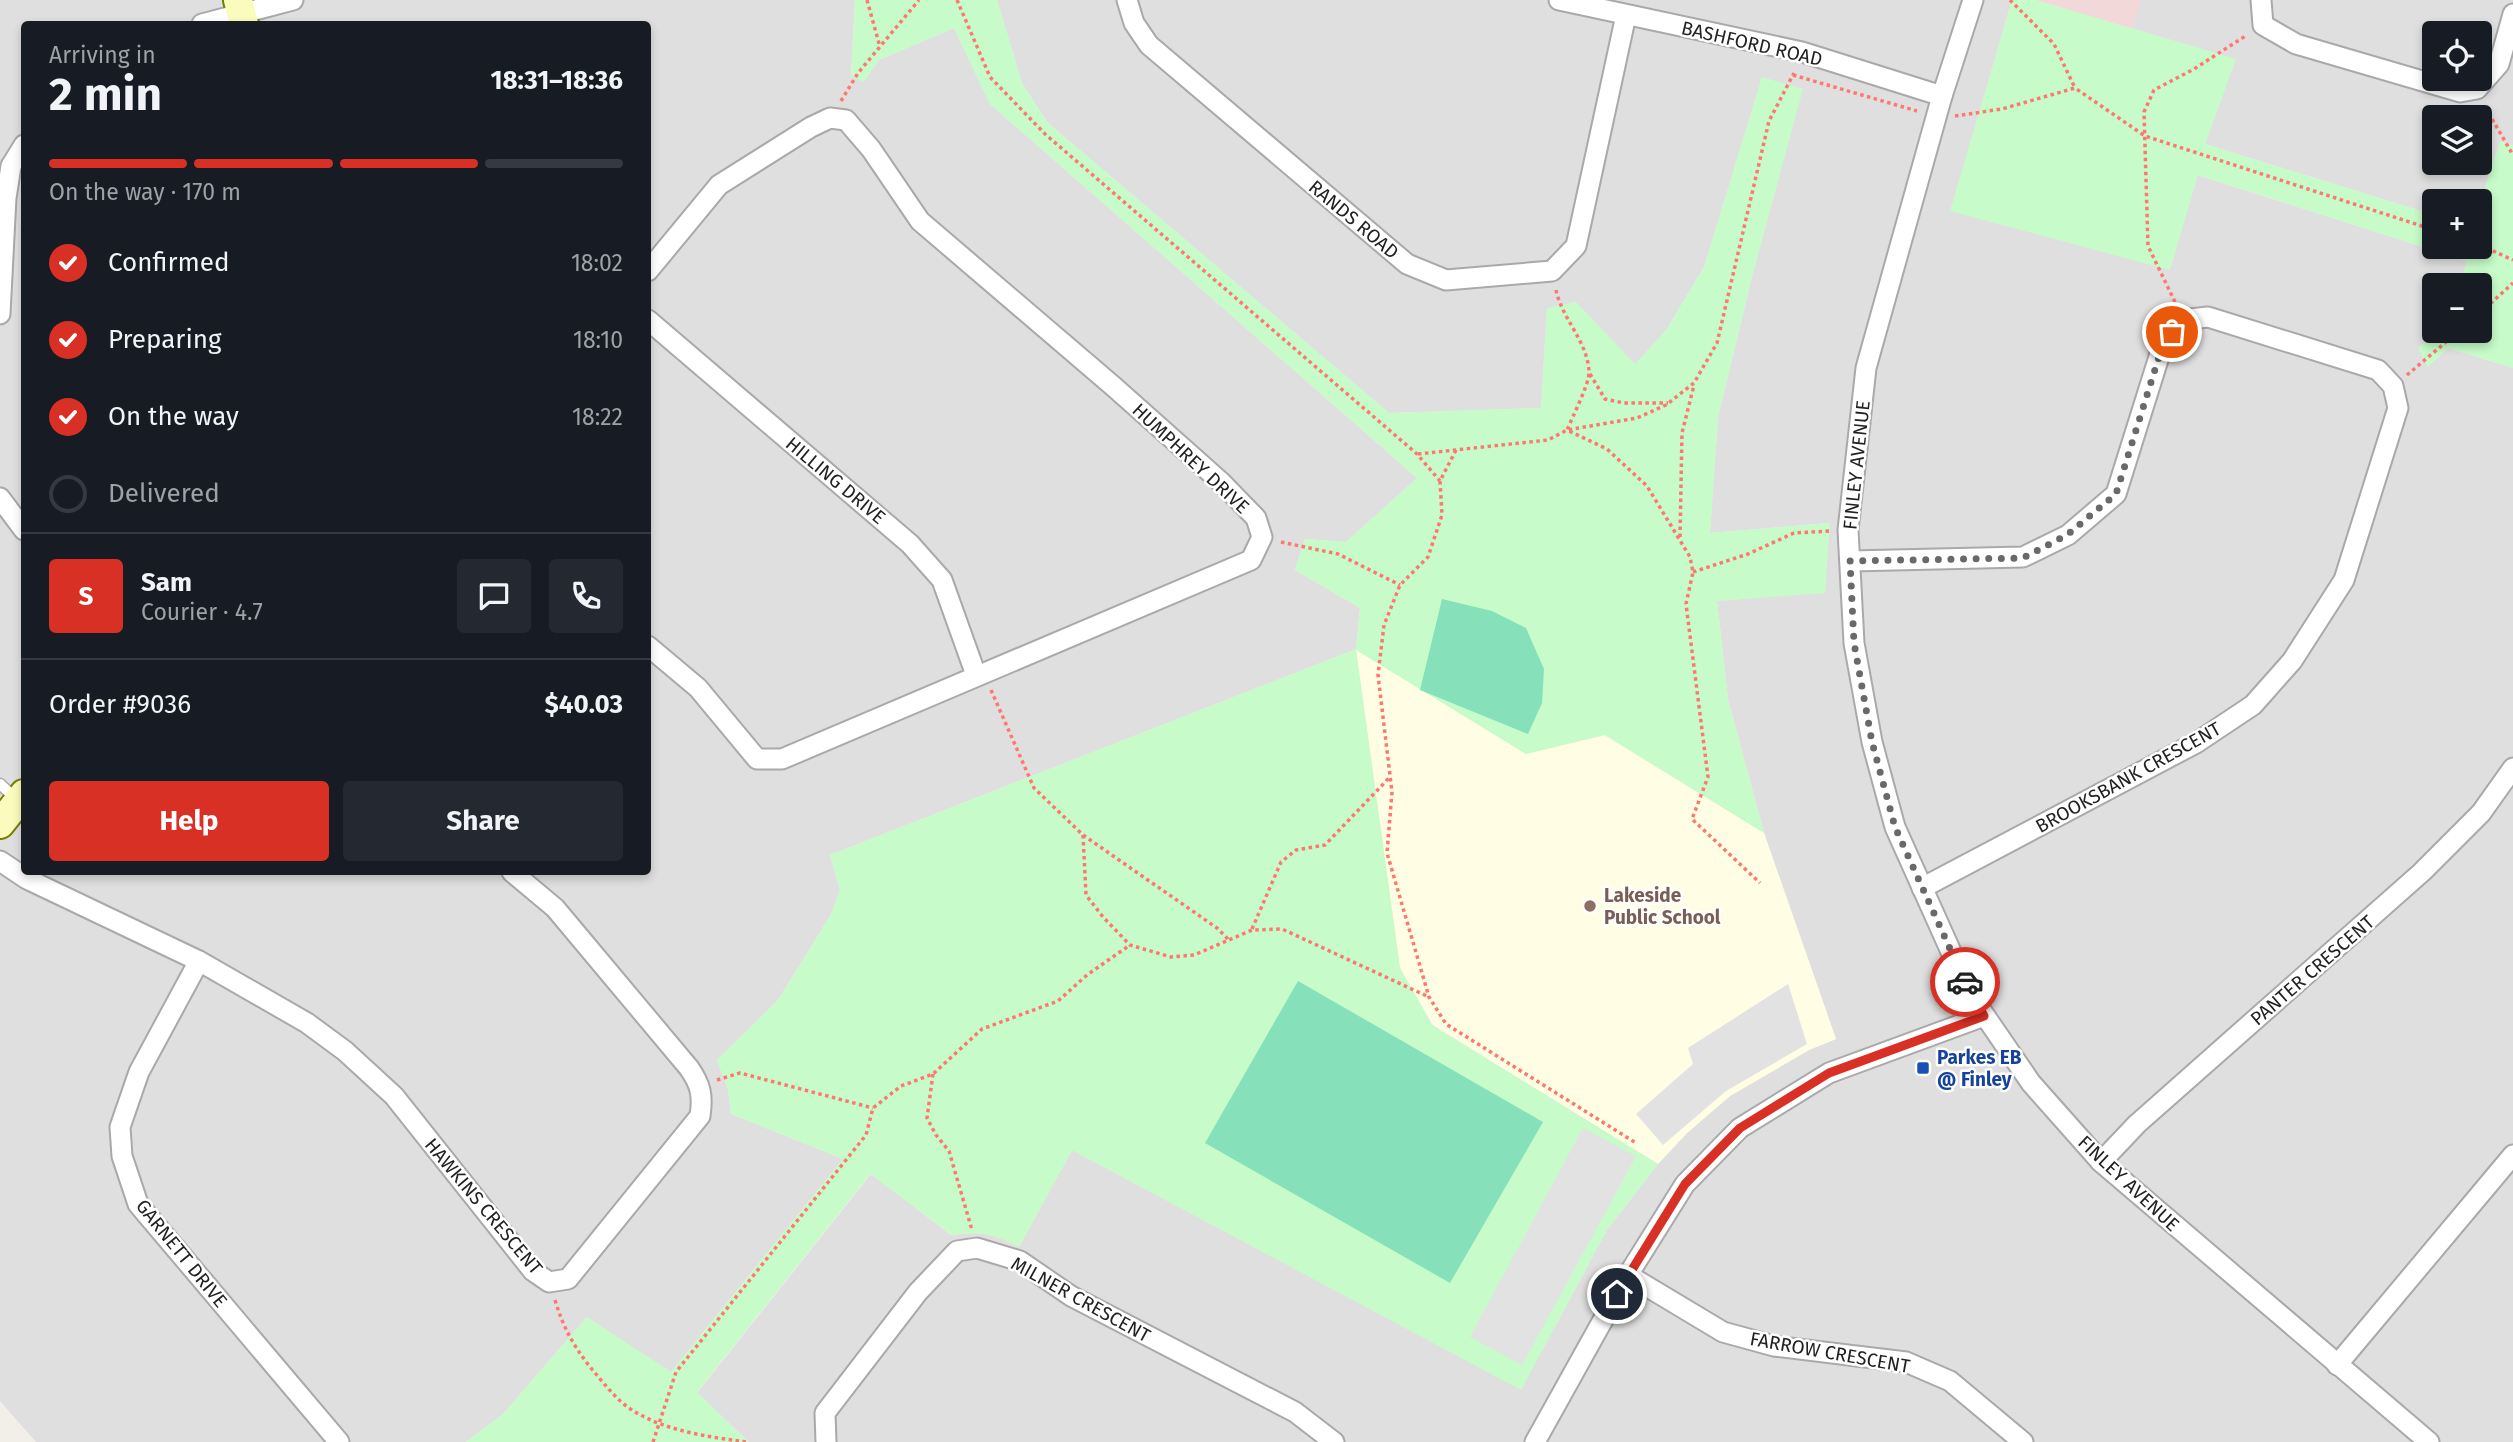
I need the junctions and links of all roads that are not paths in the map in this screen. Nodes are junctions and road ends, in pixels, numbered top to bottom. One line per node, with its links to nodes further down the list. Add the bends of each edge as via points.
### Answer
1 (293, 0): 6 (street)
2 (1127, 0): 8 (street, RANDS ROAD, via 1134,23 1149,46 1407,264 1446,279 1552,271 1576,246)
3 (1559, 0): 8 (street, BASHFORD ROAD)
4 (1973, 0): 10 (street, FINLEY AVENUE)
5 (2261, 0): 7 (street, via 2263,25 2296,44 2460,92 2477,89 2499,64)
6 (241, 13): 9 (street)
7 (2513, 14)
8 (1626, 15): 10 (street, BASHFORD ROAD, via 1801,52)
9 (213, 21)
10 (1942, 96): 17 (street, FINLEY AVENUE, via 1866,368 1848,530)
11 (21, 150): 13 (street, via 11,166 6,198)
12 (651, 267): 19 (street, HUMPHREY DRIVE, via 719,185 811,127 830,118 846,120 919,221 1221,482 1256,518 1262,537 1251,560)
13 (0, 314)
14 (651, 323): 19 (street, HILLING DRIVE, via 910,544 942,580)
15 (0, 498): 16 (street)
16 (21, 526)
17 (1850, 561): 25 (street, FINLEY AVENUE, via 1854,643 1872,742 1895,827); 25 (street, BROOKSBANK CRESCENT, via 2023,558 2067,535 2116,494 2163,344 2181,320 2208,317 2221,321 2378,370 2393,386 2398,408 2344,580 2292,661 2253,705 2196,743)
18 (651, 649): 19 (street, via 698,688 757,759 782,759)
19 (980, 674)
20 (2513, 768): 29 (street, PANTER CRESCENT, via 2481,813 2422,872 2137,1124)
21 (14, 793): 22 (street)
22 (0, 824)
23 (0, 861): 26 (street, HAWKINS CRESCENT, via 27,879)
24 (516, 875): 26 (street, HAWKINS CRESCENT, via 555,908 700,1082 700,1116 568,1279 549,1282 533,1271 394,1096 345,1051 307,1023)
25 (1922, 888): 27 (street, FINLEY AVENUE)
26 (199, 961): 32 (street, GARNETT DRIVE, via 139,1072 120,1127 122,1156 138,1204)
27 (1984, 1016): 29 (street, FINLEY AVENUE, via 2031,1083); 30 (street, via 1829,1073 1740,1128 1685,1184)
28 (2513, 1155): 31 (street)
29 (2101, 1162): 31 (street, FINLEY AVENUE)
30 (1628, 1275): 35 (street); 36 (street, FARROW CRESCENT, via 1723,1332 1774,1346 1906,1362 1950,1381)
31 (2337, 1365): 37 (street, FINLEY AVENUE)
32 (339, 1442)
33 (826, 1442): 34 (street, MILNER CRESCENT, via 825,1413 918,1292 957,1251 977,1248 1020,1261 1072,1296 1295,1412)
34 (1334, 1442)
35 (1535, 1442)
36 (2023, 1442)
37 (2429, 1442)

